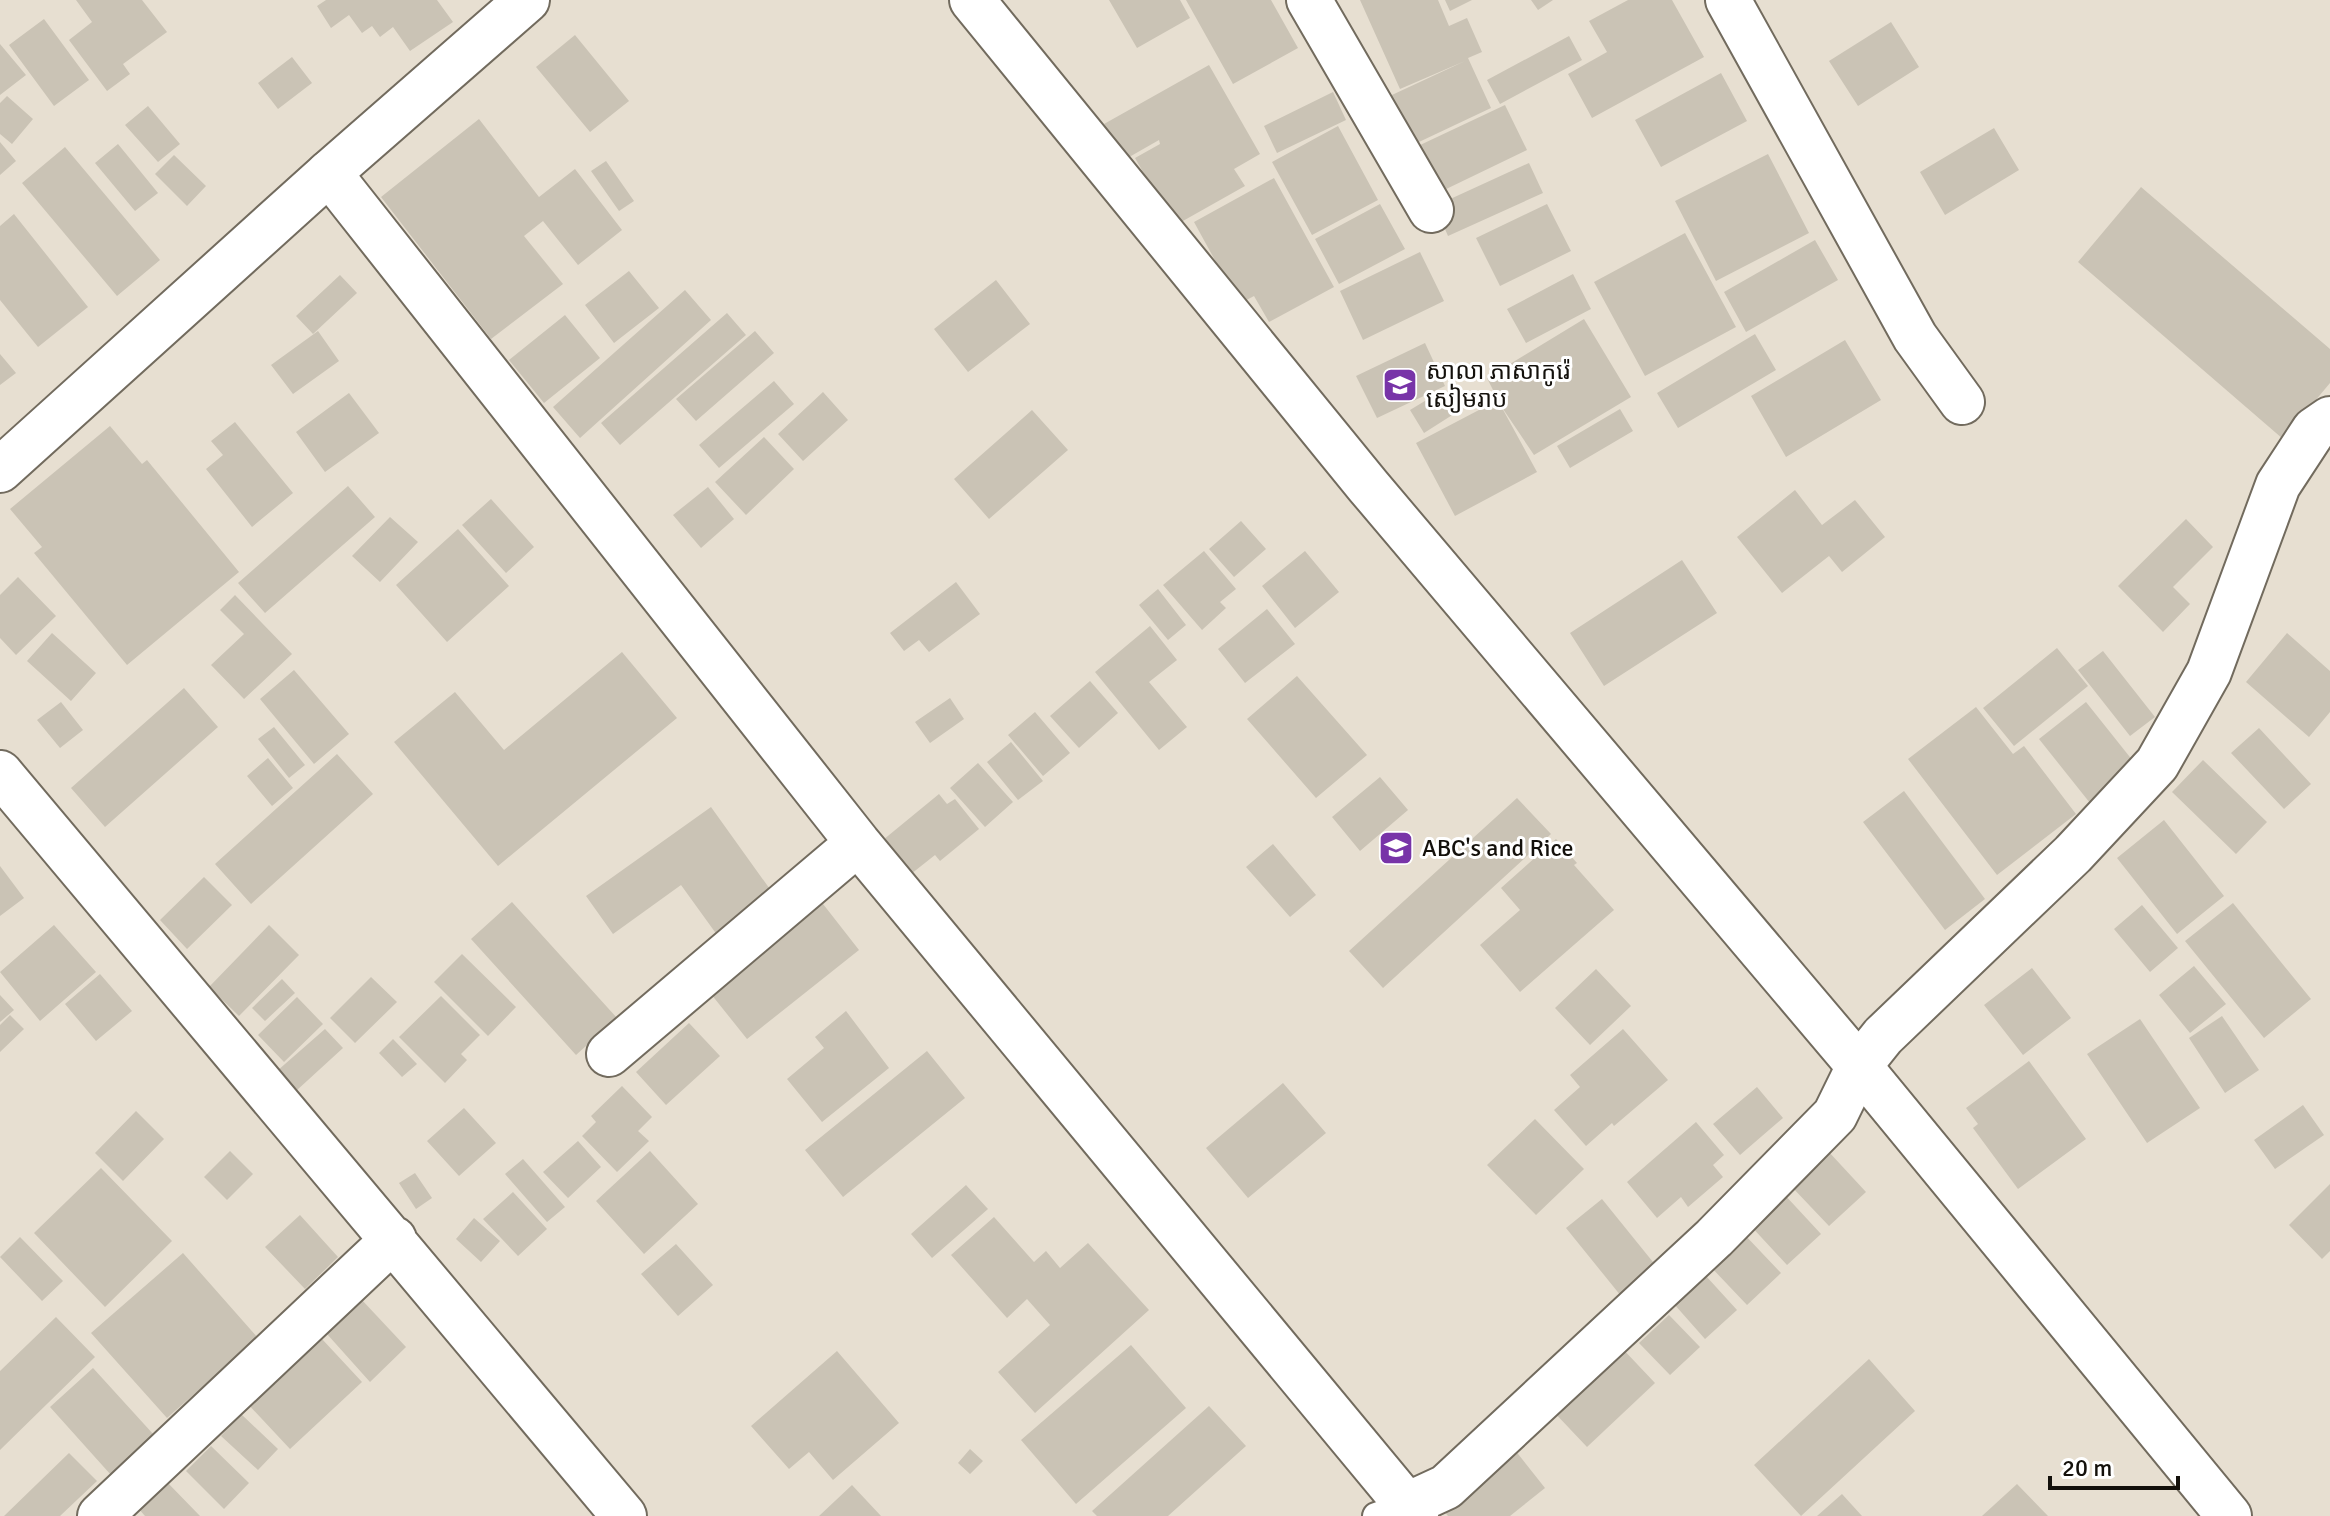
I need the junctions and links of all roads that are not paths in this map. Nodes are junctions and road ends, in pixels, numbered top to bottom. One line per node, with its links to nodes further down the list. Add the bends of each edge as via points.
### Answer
1 (527, 0): 5 (street)
2 (972, 0): 13 (street, via 1368,486)
3 (1309, 0): 6 (street)
4 (1728, 0): 7 (street, via 1915,337)
5 (329, 173): 9 (street); 11 (street)
6 (1431, 210)
7 (1962, 402)
8 (2330, 419): 13 (street, via 2314,430 2278,485 2209,672 2157,764)
9 (0, 470)
10 (0, 773): 14 (street)
11 (858, 843): 12 (street); 15 (street)
12 (609, 1054)
13 (1859, 1066): 15 (street, via 1835,1115 1714,1238 1446,1487); 18 (street)
14 (394, 1239): 16 (street); 17 (street)
15 (1400, 1512)
16 (100, 1516)
17 (624, 1516)
18 (2229, 1516)

